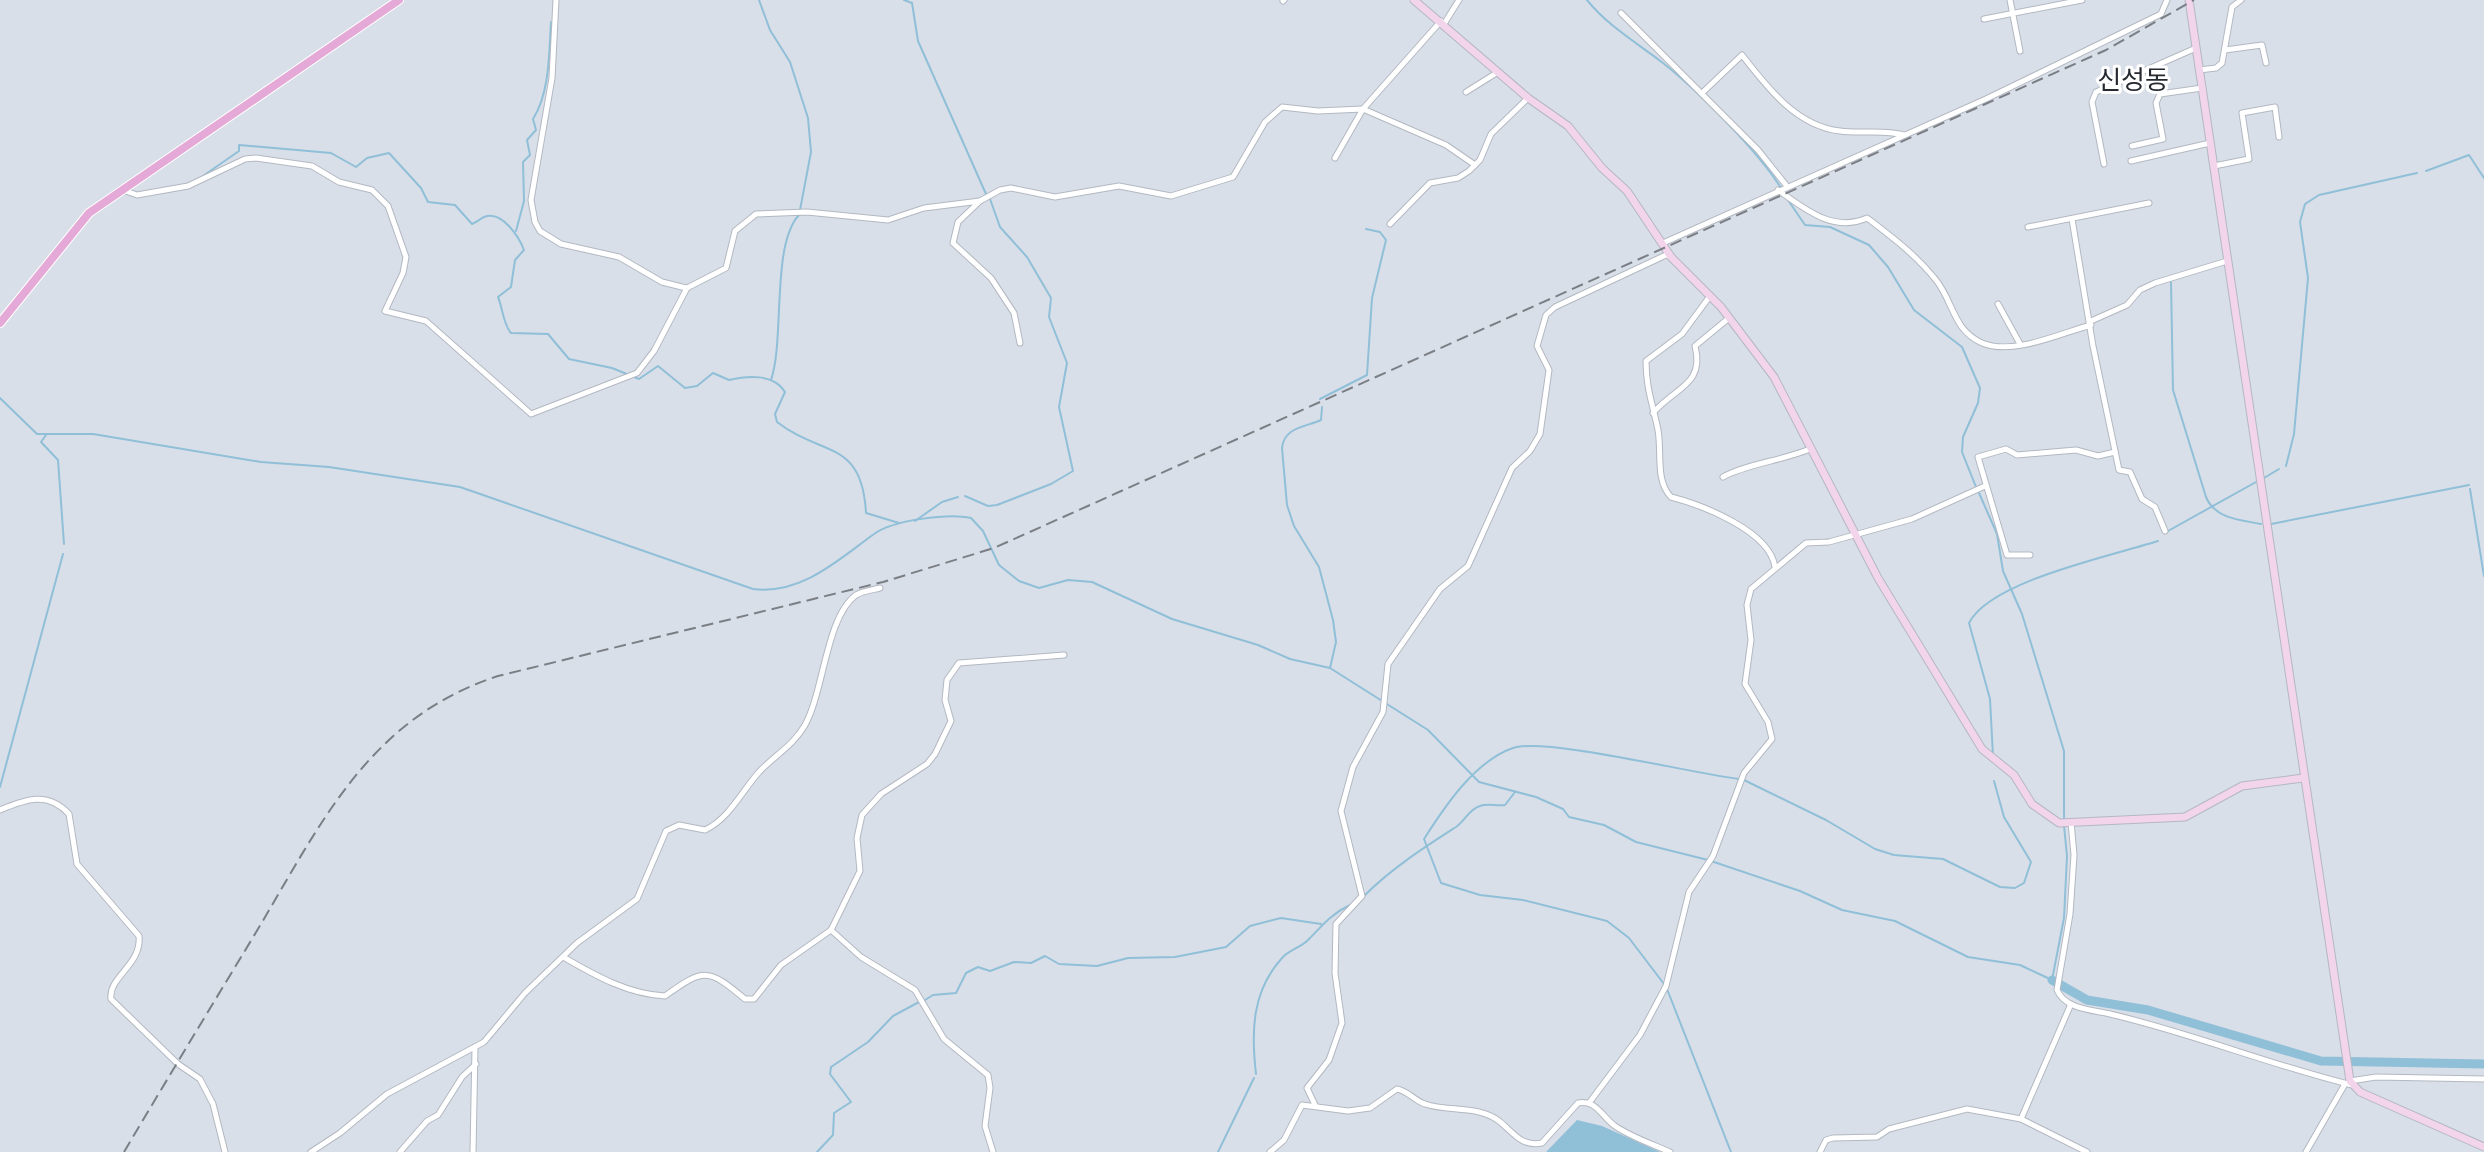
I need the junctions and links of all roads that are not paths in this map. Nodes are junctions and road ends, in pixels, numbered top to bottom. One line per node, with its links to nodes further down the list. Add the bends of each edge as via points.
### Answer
1 (399, 0): 37 (main road)
2 (556, 0): 46 (street, via 552,78 531,200 535,222 561,244 619,257 662,282)
3 (1414, 0): 14 (street)
4 (1459, 0): 14 (street)
5 (2010, 0): 12 (street)
6 (2082, 0): 10 (street)
7 (2167, 0): 26 (street, via 2161,14)
8 (2189, 0): 15 (street)
9 (2241, 0): 16 (street, via 2232,7)
10 (2061, 2): 12 (street)
11 (1621, 13): 23 (street)
12 (2013, 14): 13 (street); 17 (street)
13 (1984, 19)
14 (1442, 22): 20 (street); 25 (street)
15 (2196, 48): 19 (street); 32 (street, via 2096,92 2092,102)
16 (2225, 50): 18 (street, via 2262,45); 19 (street, via 2219,66)
17 (2020, 51)
18 (2266, 63)
19 (2199, 70): 21 (street)
20 (1499, 72): 22 (street); 24 (street)
21 (2202, 88): 28 (street); 29 (street, via 2160,94 2156,103 2163,139)
22 (1466, 92)
23 (1702, 93): 26 (street, via 1742,55 1781,102 1815,123 1843,132); 35 (street)
24 (1528, 98): 33 (street, via 1491,134); 43 (street, via 1568,126 1627,191)
25 (1363, 109): 30 (street); 33 (street, via 1446,145); 38 (street, via 1278,108 1233,177 1176,196 1119,186 1055,197 1011,188)
26 (1905, 135): 35 (street)
27 (2279, 137): 34 (street, via 2275,107 2242,113 2249,159)
28 (2210, 143): 31 (street); 34 (street)
29 (2132, 146)
30 (1335, 158)
31 (2131, 161)
32 (2104, 164)
33 (1475, 165): 41 (street, via 1458,178 1430,183)
34 (2213, 166): 45 (street)
35 (1786, 185): 36 (street)
36 (1777, 189): 43 (street); 53 (street, via 1835,223 1867,218 1910,251 1937,281 1951,301 1959,327 1983,344)
37 (122, 190): 46 (street, via 137,195 188,186 256,158 312,166 339,182 372,190 388,206 406,257 385,311 426,321 531,414 637,373); 50 (main road, via 79,224)
38 (980, 201): 46 (street, via 924,208 888,220 807,212 756,214 735,231 726,268); 52 (street, via 958,222 953,243 991,278 1014,313)
39 (2149, 203): 40 (street)
40 (2072, 219): 42 (street); 51 (street)
41 (1390, 224)
42 (2028, 227)
43 (1663, 243): 44 (street)
44 (1671, 257): 47 (street); 76 (street, via 1594,288 1546,315 1537,346 1549,370 1540,434 1512,468 1468,566 1440,589 1386,668 1383,712 1353,767 1342,805 1362,896 1336,924 1342,1023 1329,1060 1307,1088)
45 (2227, 261): 51 (street, via 2155,283); 65 (street)
46 (687, 288)
47 (1710, 296): 49 (street); 54 (street, via 1678,338 1647,358)
48 (1998, 304): 53 (street)
49 (1729, 318): 54 (street, via 1695,346 1695,376); 55 (street, via 1774,377)
50 (0, 323)
51 (2091, 323): 53 (street); 56 (street)
52 (1020, 343)
53 (2020, 344)
54 (1652, 414): 62 (street, via 1668,495 1735,521 1771,553)
55 (1810, 449): 57 (street); 60 (street)
56 (2115, 452): 58 (street, via 2017,455 2000,449 1977,459); 59 (street, via 2119,470 2130,472)
57 (1723, 477)
58 (1985, 486): 60 (street, via 1918,517); 61 (street, via 2007,555)
59 (2165, 531)
60 (1855, 535): 62 (street, via 1806,543); 67 (street, via 1982,749 2014,775 2029,800 2050,819)
61 (2030, 555)
62 (1775, 567): 75 (street, via 1749,595 1751,640 1744,677 1772,739 1744,773 1713,856 1689,892 1666,986 1640,1035)
63 (880, 588): 69 (street, via 851,600 828,646 812,709 788,749 759,772 710,828 679,825 666,831 637,899 600,924)
64 (1064, 655): 68 (street, via 954,667 945,694 951,721 935,754 862,815 857,838 860,871)
65 (2303, 778): 67 (street, via 2248,784 2185,817); 74 (street)
66 (0, 810): 79 (street, via 34,798 53,802 69,814 77,864 139,936 136,955 111,989 111,999 200,1079 213,1104)
67 (2071, 822): 70 (street, via 2070,914 2057,990)
68 (831, 930): 69 (street, via 781,965 749,1000 708,974 692,976 665,996 639,992); 83 (street, via 861,957 915,990 944,1039 988,1075 985,1126)
69 (565, 958): 71 (street)
70 (2071, 1004): 74 (street); 77 (street)
71 (475, 1047): 72 (street); 80 (street, via 387,1094)
72 (476, 1064): 81 (street, via 438,1115); 82 (street)
73 (2484, 1079): 74 (street)
74 (2349, 1081): 78 (street, via 2360,1092); 88 (street)
75 (1589, 1103): 76 (street, via 1578,1103 1554,1133 1536,1144 1512,1135 1498,1120 1424,1104 1403,1090 1393,1090 1370,1108 1348,1111); 85 (street, via 1615,1127)
76 (1315, 1105): 84 (street, via 1298,1108 1284,1140)
77 (2021, 1119): 86 (street, via 1961,1110 1877,1137 1826,1140); 87 (street)
78 (2484, 1147)
79 (225, 1152)
80 (311, 1152)
81 (400, 1152)
82 (473, 1152)
83 (993, 1152)
84 (1270, 1152)
85 (1670, 1152)
86 (1820, 1152)
87 (2087, 1152)
88 (2306, 1152)

